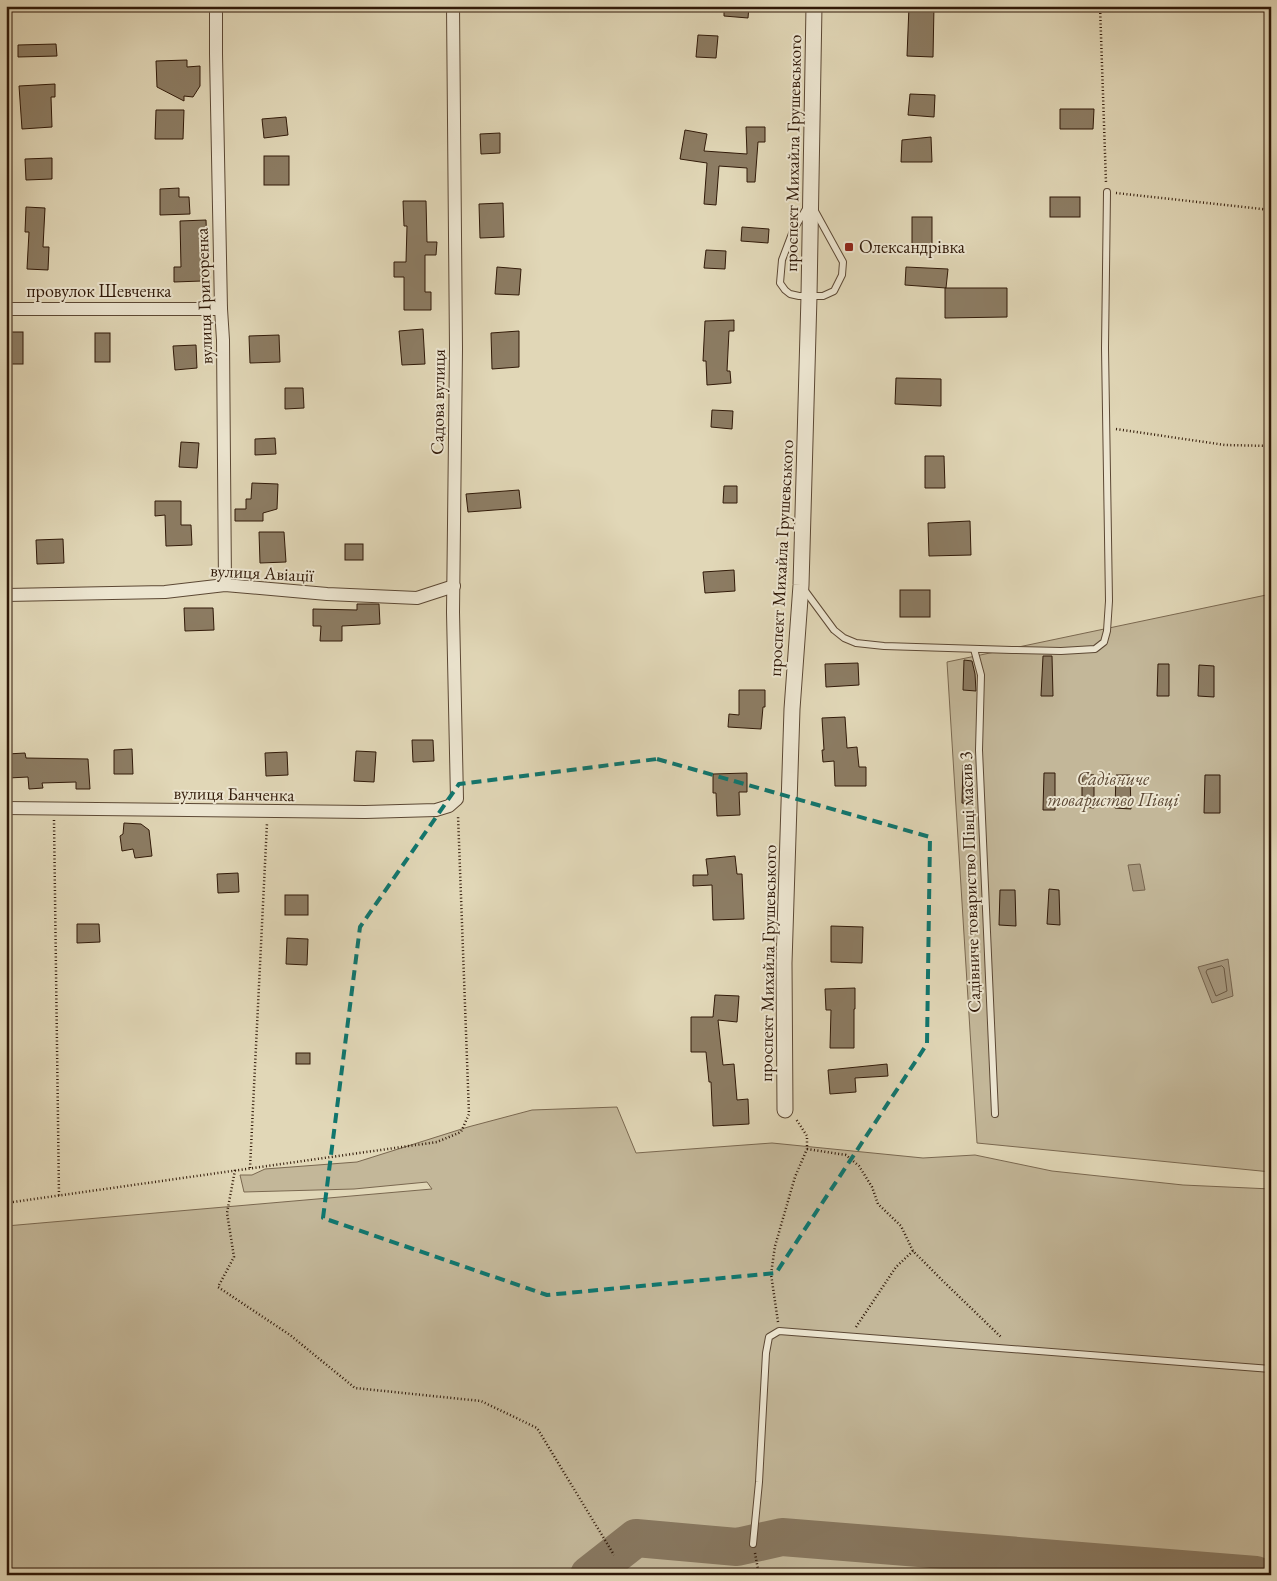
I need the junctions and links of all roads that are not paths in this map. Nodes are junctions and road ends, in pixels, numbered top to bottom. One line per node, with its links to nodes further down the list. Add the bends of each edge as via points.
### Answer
1 (216, 6): 7 (street, вулиця Григоренка)
2 (453, 6): 11 (street, Садова вулиця)
3 (814, 6): 5 (street, проспект Михайла Грушевського)
4 (1107, 192): 13 (lane, via 1105,348 1109,601 1104,642 1096,649 1085,650)
5 (810, 202): 6 (street, проспект Михайла Грушевського); 6 (lane, via 793,231 782,260 780,283 790,294); 6 (lane, via 843,262 842,275 834,291 823,296)
6 (809, 296): 10 (street, проспект Михайла Грушевського)
7 (221, 308): 8 (street, провулок Шевченка); 9 (street, вулиця Григоренка)
8 (6, 309)
9 (225, 585): 11 (street, вулиця Авіації, via 417,598); 12 (street, вулиця Авіації, via 165,592)
10 (801, 585): 13 (lane, via 834,630 856,643); 16 (street, проспект Михайла Грушевського, via 786,864)
11 (454, 586): 14 (street, Садова вулиця)
12 (6, 595)
13 (974, 649): 17 (lane, Садівниче товариство Півці масив 3, via 981,675 980,758)
14 (458, 799): 15 (street, вулиця Банченка, via 436,810 365,812)
15 (6, 808)
16 (785, 1110)
17 (995, 1114)
18 (1271, 1370): 19 (lane, via 779,1331 769,1337 766,1353)
19 (754, 1544)

